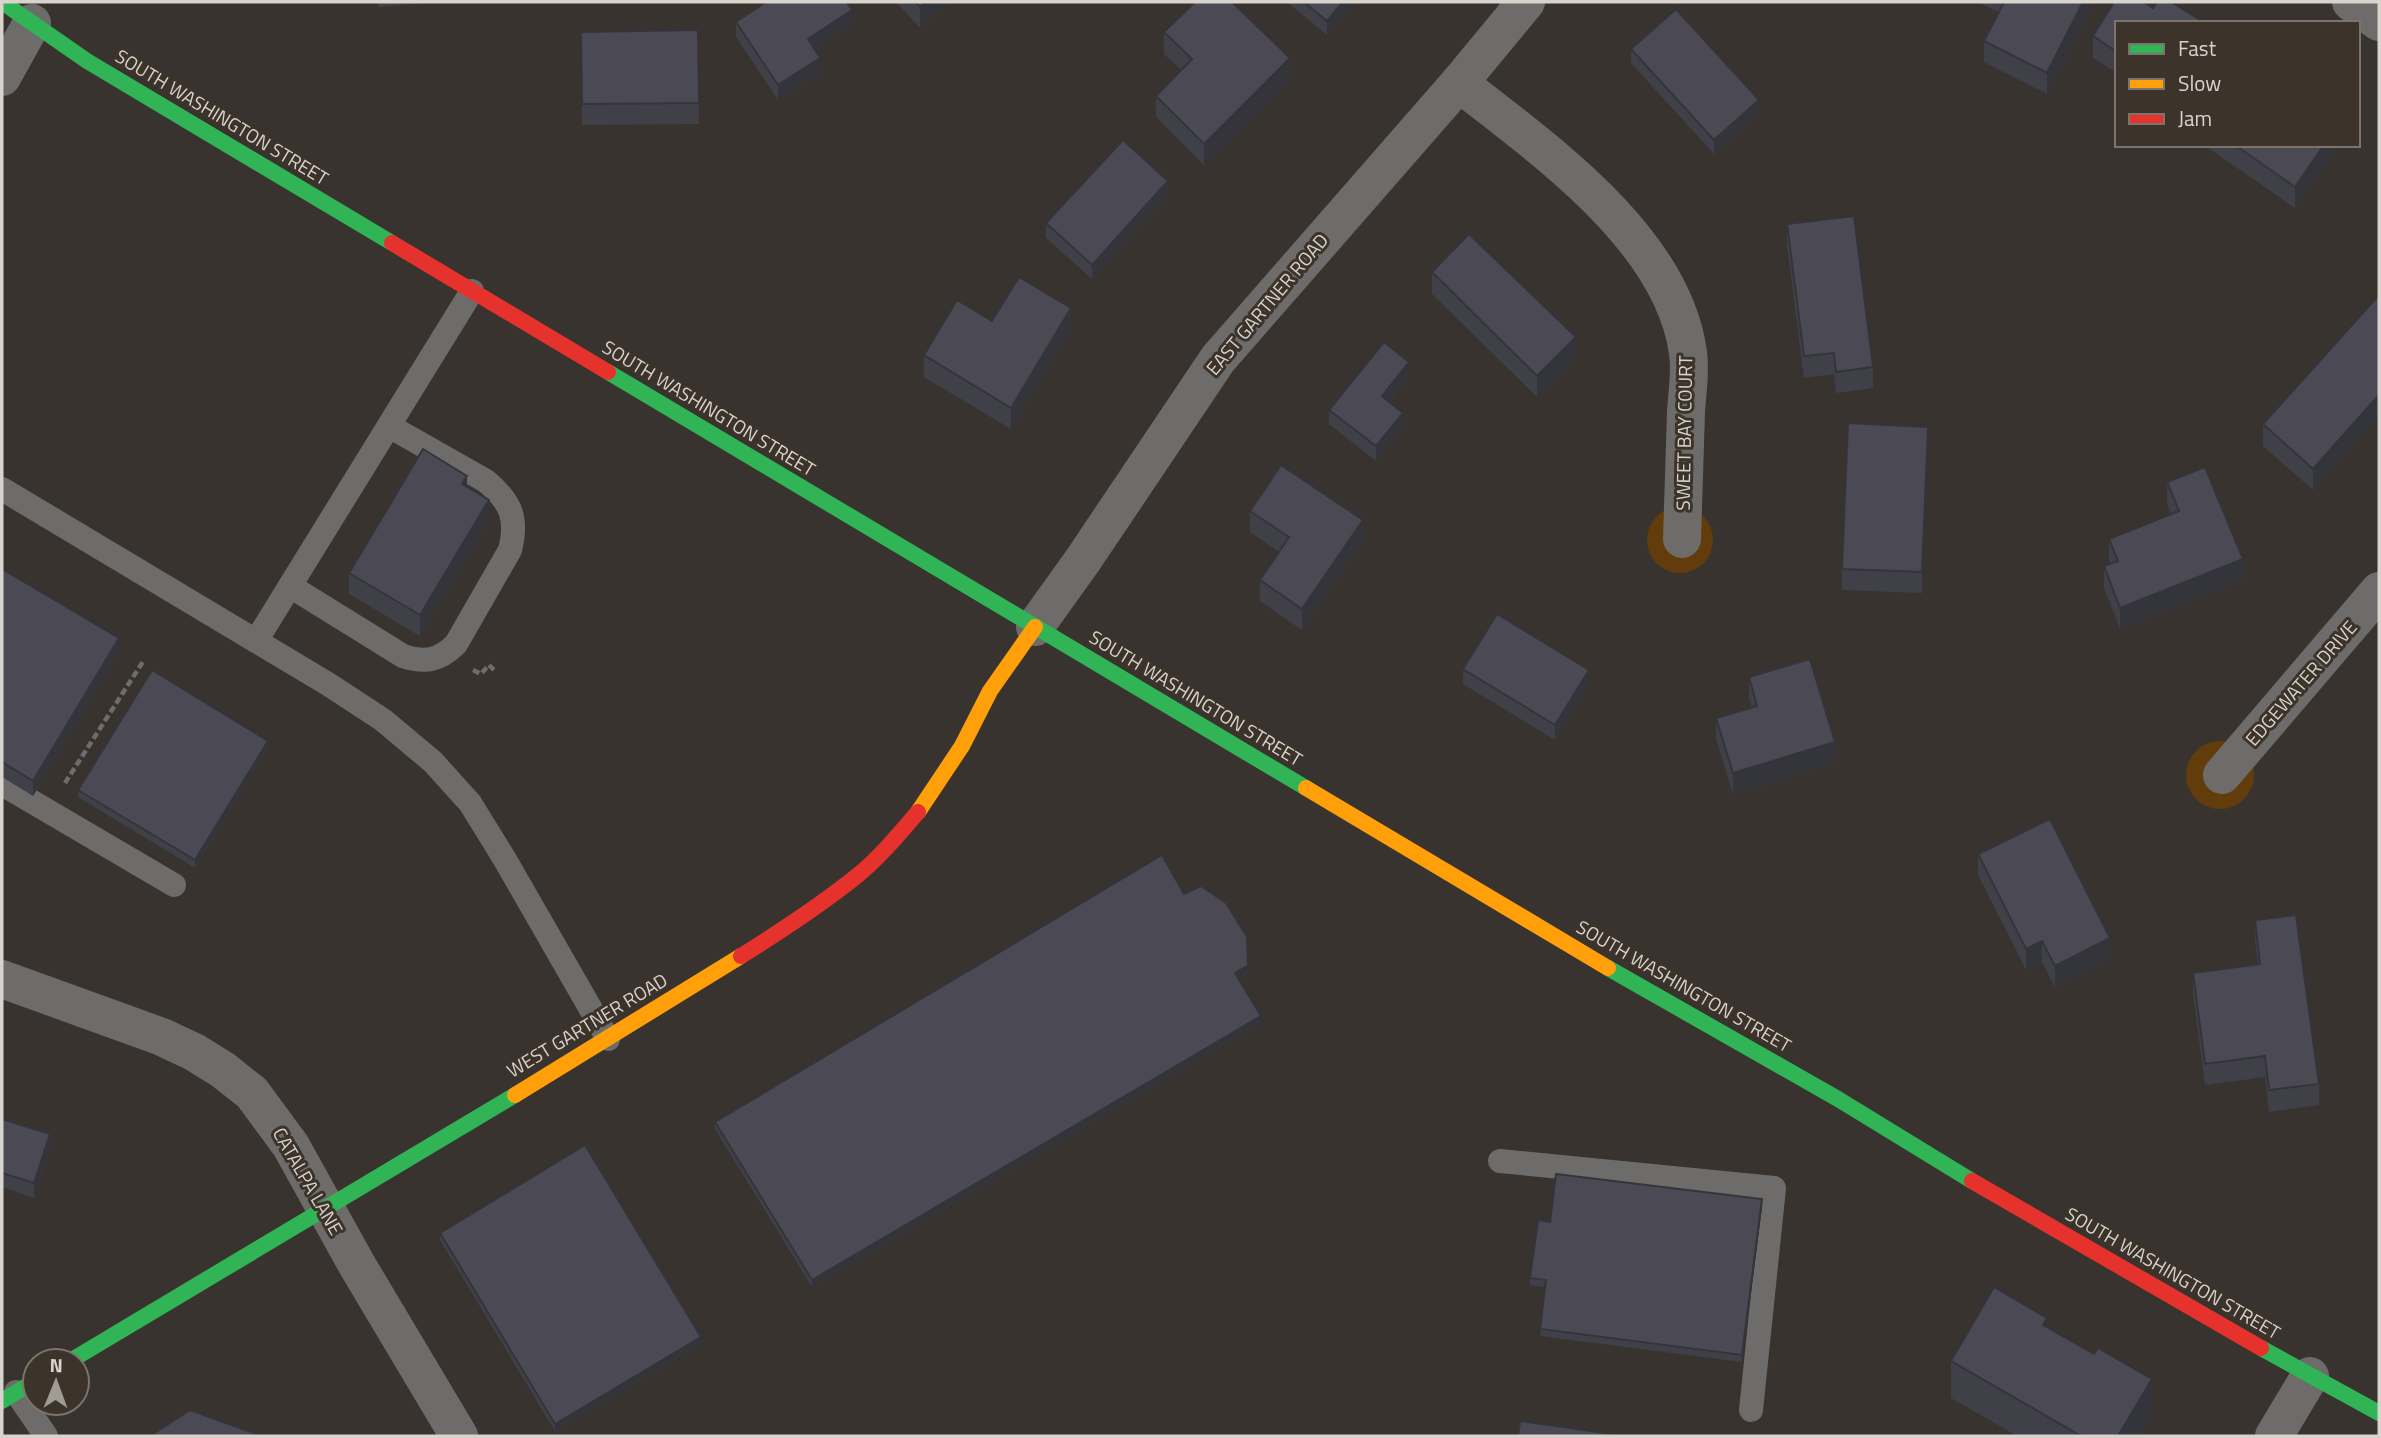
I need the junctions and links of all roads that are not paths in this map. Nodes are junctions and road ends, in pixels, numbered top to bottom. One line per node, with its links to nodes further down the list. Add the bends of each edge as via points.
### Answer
1 (1526, 2): 6 (street, EAST GARTNER ROAD)
2 (2351, 2): 4 (street)
3 (17, 13): 5 (street); 7 (main road, SOUTH WASHINGTON STREET, via 87,61)
4 (2379, 22)
5 (2, 77)
6 (1459, 83): 10 (street, SWEET BAY COURT, via 1585,185 1661,276 1688,354); 13 (street, EAST GARTNER ROAD, via 1218,359)
7 (472, 291): 8 (lane); 13 (main road, SOUTH WASHINGTON STREET)
8 (389, 426): 11 (lane); 11 (lane, via 486,481 509,506 513,518 510,550 456,644 435,660 402,656)
9 (2, 489): 14 (lane)
10 (1682, 539)
11 (290, 586): 14 (lane)
12 (2379, 591): 15 (street, EDGEWATER DRIVE)
13 (1035, 627): 19 (main road, WEST GARTNER ROAD, via 990,691 925,804 892,843 858,875 779,933); 23 (main road, SOUTH WASHINGTON STREET)
14 (256, 641): 19 (lane, via 383,720 433,762 470,803)
15 (2222, 775)
16 (2, 784): 17 (lane)
17 (174, 885)
18 (2, 979): 21 (street, CATALPA LANE, via 162,1037 223,1070 252,1093 284,1136)
19 (608, 1039): 21 (main road, WEST GARTNER ROAD)
20 (1500, 1161): 25 (lane, via 1774,1188)
21 (325, 1208): 22 (main road, WEST GARTNER ROAD); 28 (street, CATALPA LANE)
22 (91, 1348)
23 (2310, 1376): 26 (main road, SOUTH WASHINGTON STREET); 29 (street)
24 (18, 1391): 27 (lane)
25 (1751, 1410)
26 (2379, 1413)
27 (46, 1436)
28 (459, 1436)
29 (2274, 1436)

